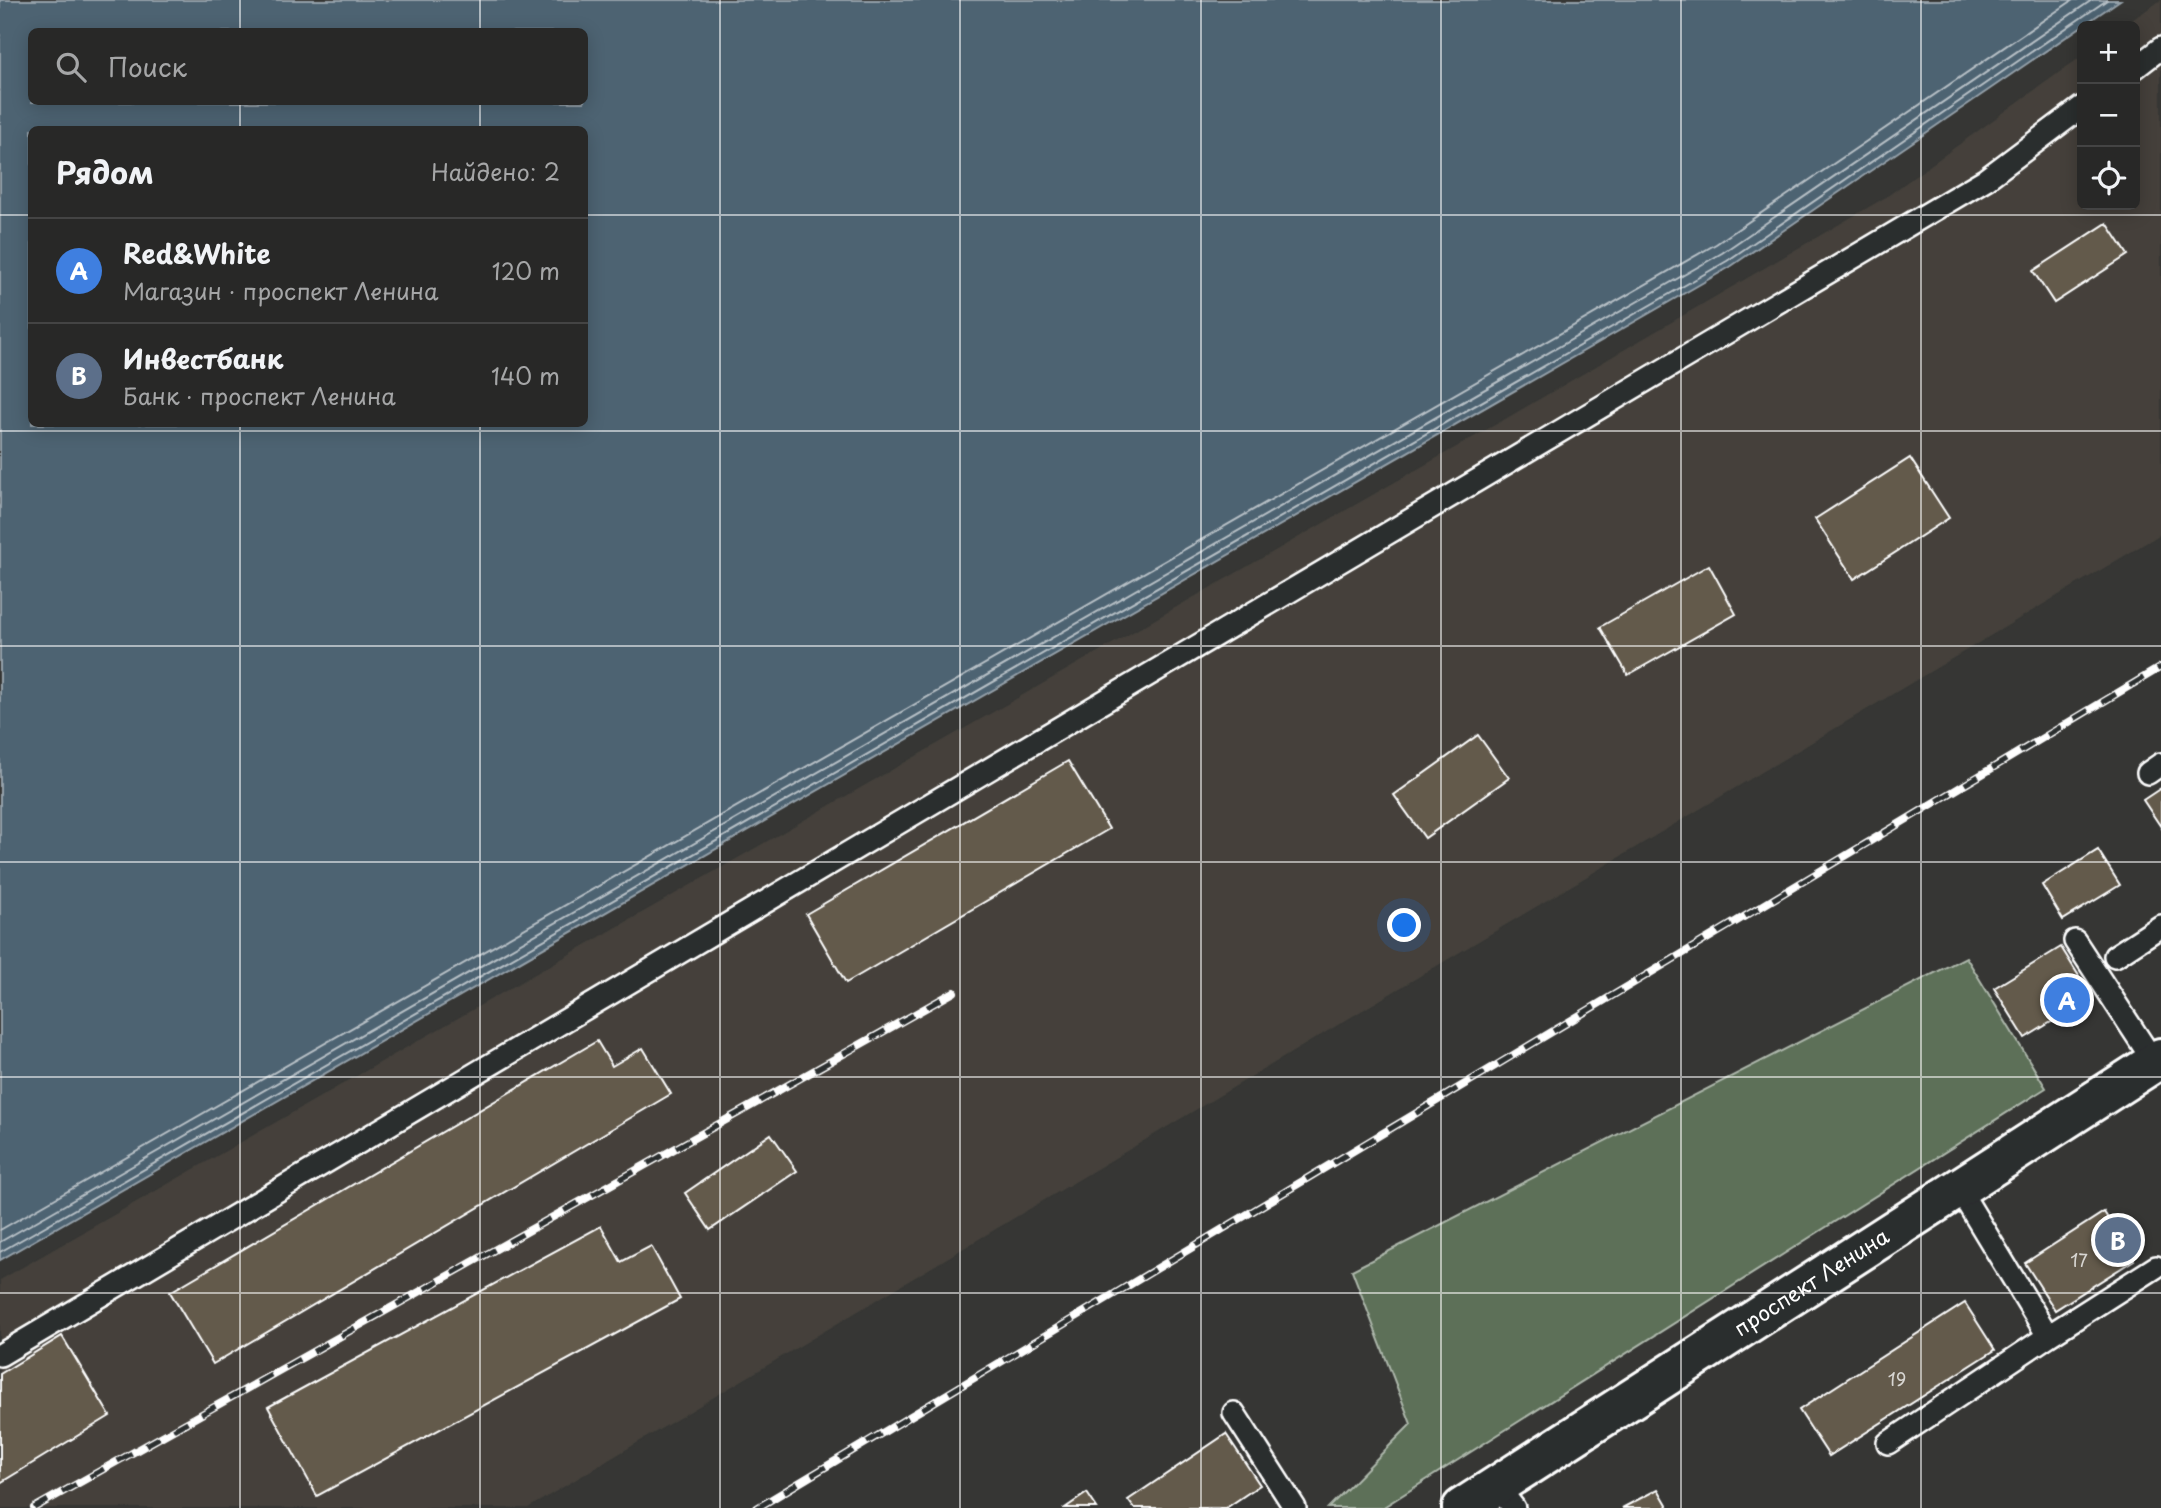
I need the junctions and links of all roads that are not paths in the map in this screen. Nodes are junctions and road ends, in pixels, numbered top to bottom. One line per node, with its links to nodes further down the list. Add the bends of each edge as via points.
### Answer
1 (2161, 48): 2 (lane)
2 (2140, 64)
3 (2077, 111): 11 (lane, via 1986,179)
4 (2161, 926): 6 (lane)
5 (2075, 941): 7 (lane)
6 (2115, 956)
7 (2158, 1060): 8 (main road, проспект Ленина)
8 (1959, 1189): 10 (lane); 14 (main road, проспект Ленина)
9 (2156, 1267): 10 (lane)
10 (2048, 1336): 13 (lane)
11 (0, 1354)
12 (1234, 1413): 15 (lane)
13 (1888, 1443)
14 (1506, 1497): 16 (main road, проспект Ленина)
15 (1289, 1506)
16 (1462, 1508)

